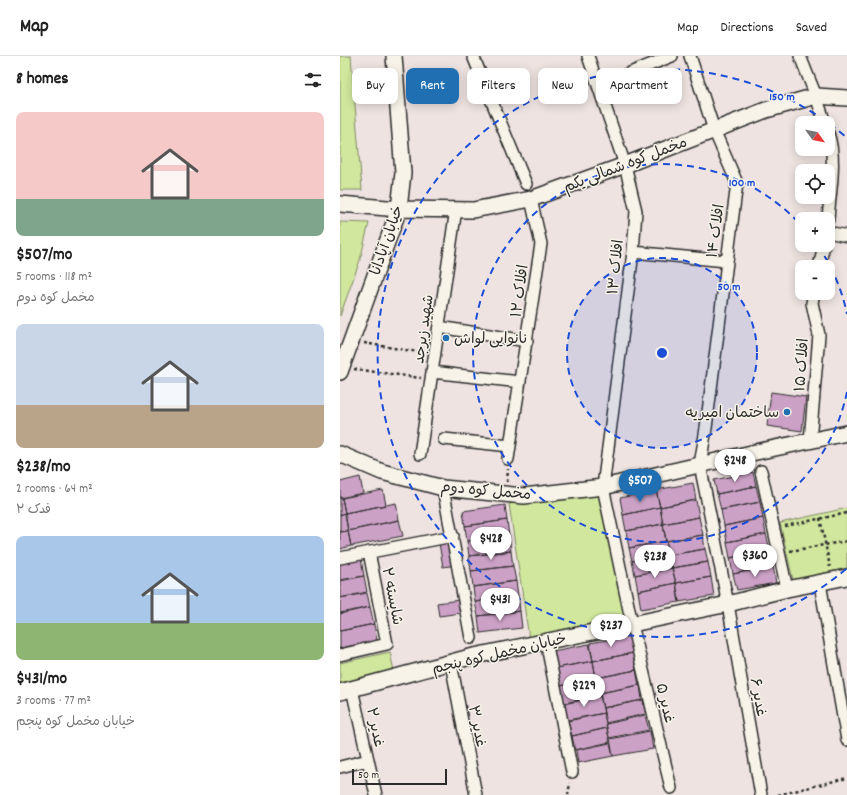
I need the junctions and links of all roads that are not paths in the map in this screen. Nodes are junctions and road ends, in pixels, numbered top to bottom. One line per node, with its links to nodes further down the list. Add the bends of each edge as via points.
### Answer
1 (394, 56): 19 (street, خیابان آپادانا, via 402,173)
2 (473, 56): 16 (street)
3 (588, 56): 8 (street, افلاک ۱۳)
4 (672, 56): 7 (street)
5 (690, 56): 13 (street, افلاک ۱۴)
6 (800, 56): 9 (street)
7 (642, 68)
8 (596, 80)
9 (816, 96): 10 (street, مخمل کوه شمالی‌ یکم); 12 (street); 13 (street, مخمل کوه شمالی‌ یکم, via 766,110)
10 (847, 98)
11 (604, 104): 15 (street, افلاک ۱۳)
12 (823, 116)
13 (714, 130): 15 (street, مخمل کوه شمالی‌ یکم); 25 (street, افلاک ۱۴, via 737,183)
14 (833, 156): 21 (street)
15 (625, 165): 17 (street, مخمل کوه شمالی‌ یکم); 24 (street, افلاک ۱۳, via 636,211)
16 (526, 184)
17 (531, 199): 20 (street, مخمل کوه شمالی‌ یکم, via 473,210); 28 (street, افلاک ۱۲, via 541,244)
18 (340, 204): 19 (street, مخمل کوه شمالی‌ یکم)
19 (399, 208): 20 (street, مخمل کوه شمالی‌ یکم); 29 (street, خیابان آپادانا)
20 (456, 209): 27 (street, شهید زبرجد)
21 (829, 212)
22 (835, 233): 23 (street)
23 (847, 236)
24 (633, 252): 25 (street); 41 (street, افلاک ۱۳)
25 (726, 261): 39 (street, افلاک ۱۴)
26 (813, 300): 34 (street, افلاک ۱۵, via 819,335)
27 (439, 327): 28 (street); 30 (street, شهید زبرجد)
28 (527, 341): 31 (street, افلاک ۱۲)
29 (341, 369)
30 (432, 376): 31 (street); 37 (street, شهید زبرجد)
31 (520, 382): 35 (street, افلاک ۱۲)
32 (847, 433): 34 (street, مخمل کوه دوم)
33 (444, 439): 35 (street)
34 (810, 441): 39 (street, مخمل کوه دوم)
35 (510, 446): 38 (street, افلاک ۱۲)
36 (340, 454): 42 (street, مخمل کوه دوم, via 382,472)
37 (420, 454)
38 (508, 459)
39 (700, 465): 41 (street, مخمل کوه دوم); 49 (street, غدیر ۶)
40 (760, 471): 48 (street)
41 (603, 486): 42 (street, مخمل کوه دوم, via 524,496); 50 (street, افلاک ۱۳)
42 (443, 488): 43 (street)
43 (453, 536): 44 (street); 51 (street)
44 (369, 552): 45 (street); 53 (street, شایسته ۲, via 387,644)
45 (340, 558)
46 (847, 578): 47 (street, خیابان مخمل کوه پنجم)
47 (826, 582): 48 (street, خیابان مخمل کوه پنجم); 56 (street)
48 (787, 589): 49 (street, خیابان مخمل کوه پنجم)
49 (728, 604): 50 (street, خیابان مخمل کوه پنجم); 63 (street, غدیر ۶)
50 (632, 624): 52 (street, خیابان مخمل کوه پنجم); 60 (street, غدیر ۵)
51 (470, 638)
52 (546, 641): 54 (street, خیابان مخمل کوه پنجم); 59 (street)
53 (340, 655)
54 (451, 663): 55 (street, خیابان مخمل کوه پنجم); 62 (street, غدیر ۳)
55 (346, 690): 57 (street, غدیر ۲)
56 (847, 740)
57 (368, 760): 58 (street); 61 (street, غدیر ۲)
58 (340, 767)
59 (572, 772)
60 (671, 788)
61 (376, 795)
62 (476, 795)
63 (761, 795)

